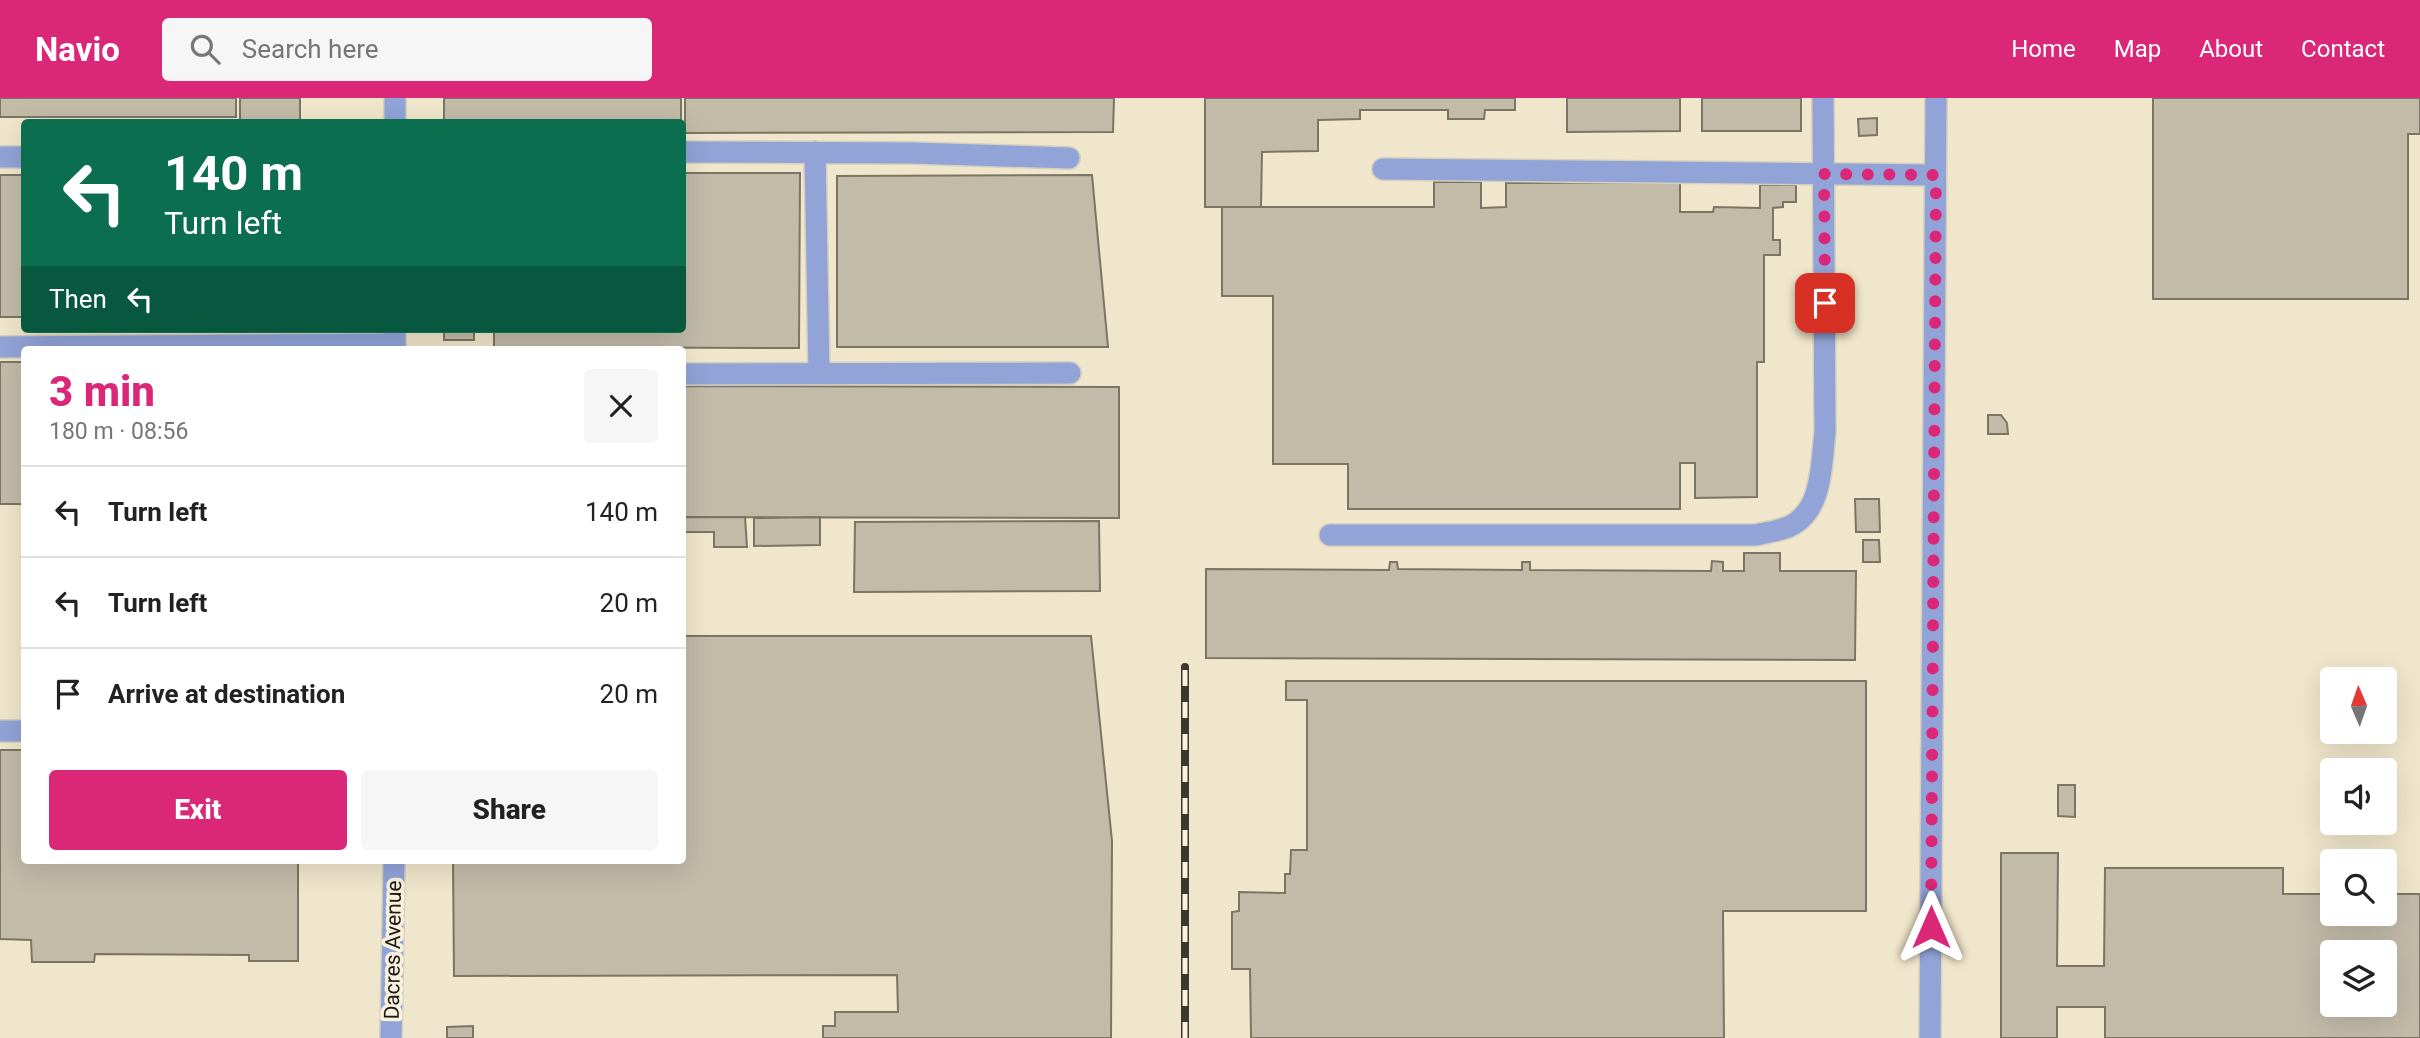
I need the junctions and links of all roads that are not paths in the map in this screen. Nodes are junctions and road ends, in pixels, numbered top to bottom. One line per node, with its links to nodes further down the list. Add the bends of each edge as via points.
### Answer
1 (395, 98): 4 (street)
2 (1823, 98): 11 (street)
3 (1936, 98): 12 (street)
4 (395, 119)
5 (686, 152): 6 (street)
6 (815, 152): 9 (street); 15 (street)
7 (0, 157): 8 (street)
8 (21, 157)
9 (1069, 158)
10 (1383, 169): 11 (street)
11 (1824, 174): 12 (street); 18 (street, via 1825,432 1818,488 1809,510 1789,527 1755,535)
12 (1936, 175): 23 (street)
13 (395, 341): 14 (street)
14 (0, 346)
15 (819, 373): 16 (street); 17 (street)
16 (1070, 373)
17 (686, 374)
18 (1330, 536)
19 (0, 731): 20 (street)
20 (21, 731)
21 (394, 864): 22 (street, Dacres Avenue)
22 (391, 1038)
23 (1930, 1038)

